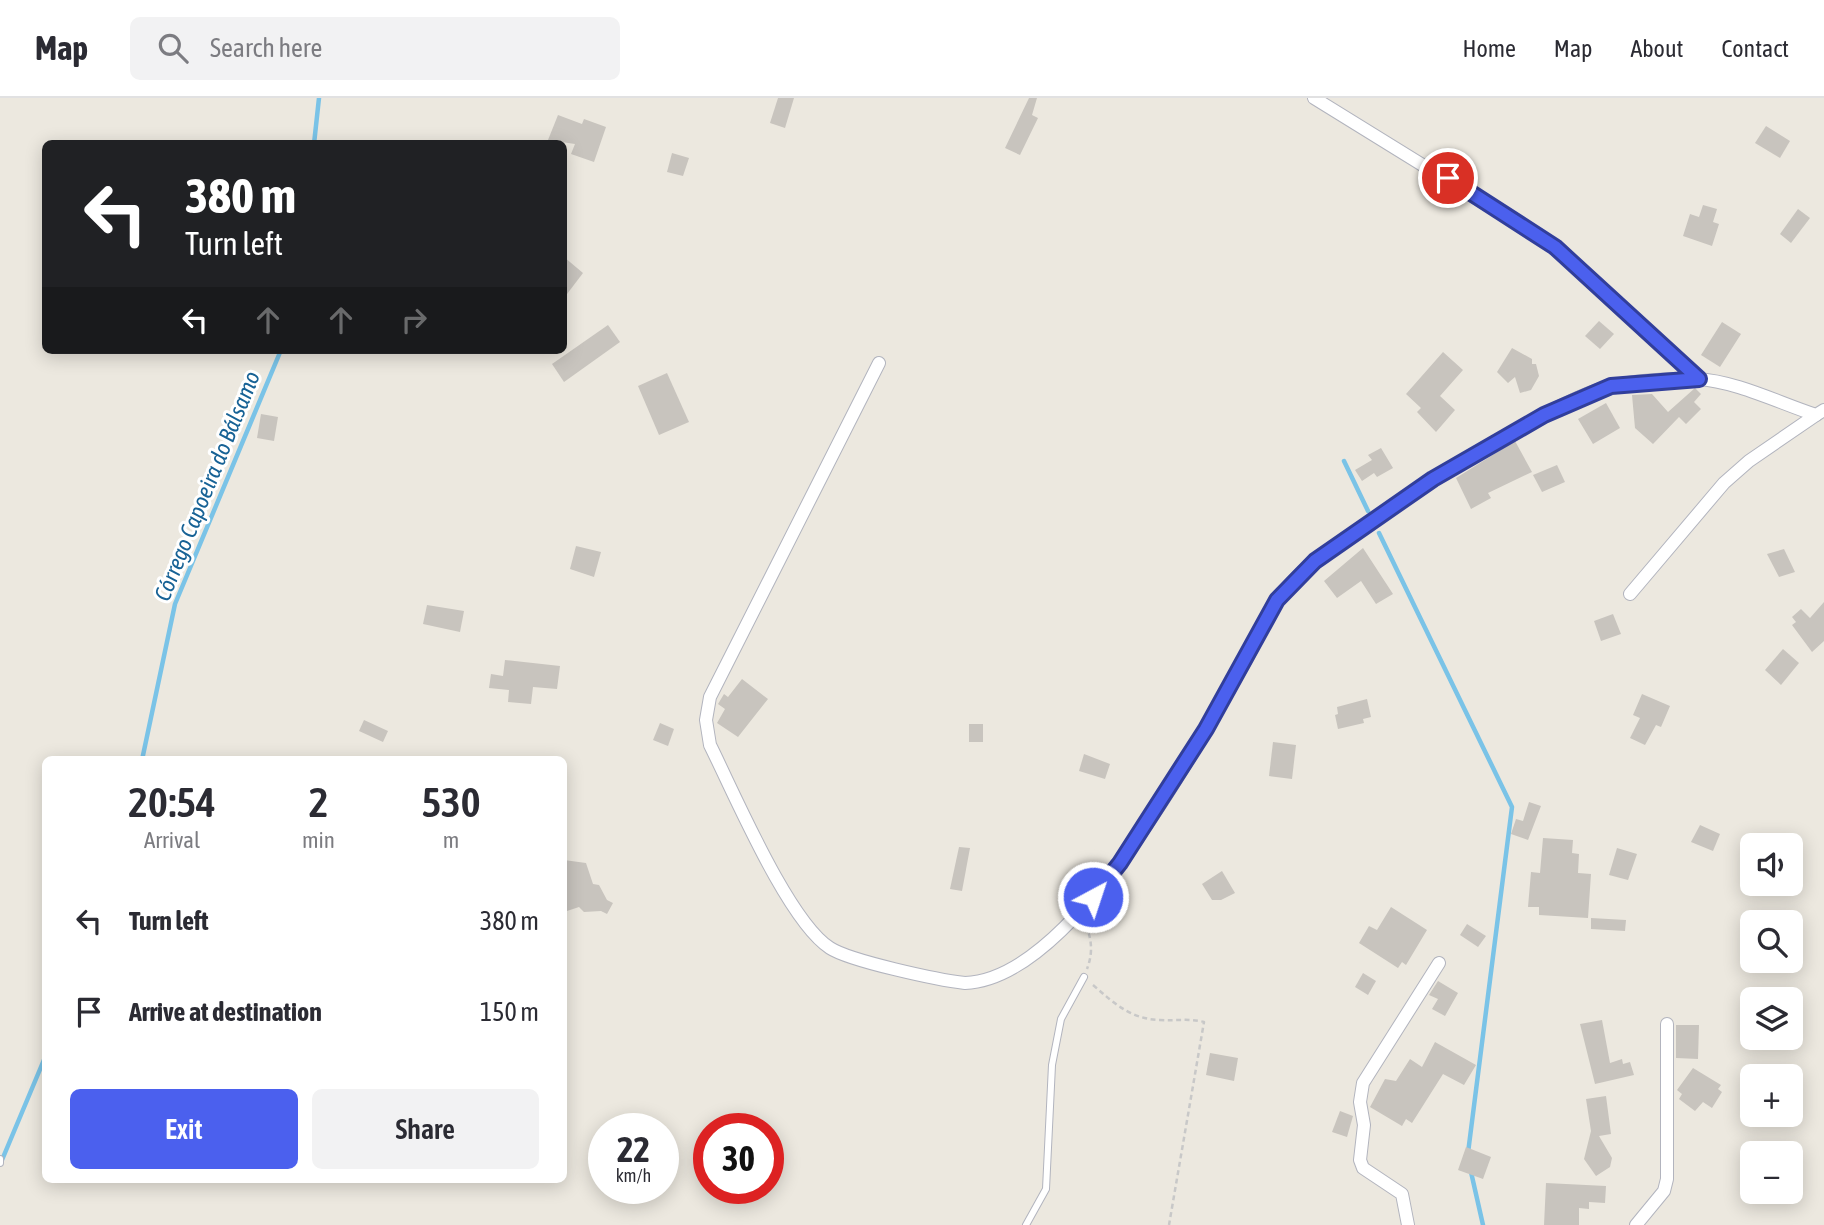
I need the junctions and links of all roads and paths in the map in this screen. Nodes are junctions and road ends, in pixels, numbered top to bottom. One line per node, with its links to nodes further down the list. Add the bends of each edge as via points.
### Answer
1 (1314, 98): 3 (street, via 1555,247)
2 (879, 363): 6 (street, via 710,697 706,720 710,745 799,915 819,939 840,953 953,982 976,983 1034,956)
3 (1699, 379): 4 (street); 6 (street, via 1611,386 1544,415 1433,479 1315,561 1277,600 1191,752 1120,863)
4 (1820, 412): 5 (street, via 1724,483)
5 (1630, 594)
6 (1080, 911): 8 (path, via 1091,937)
7 (1439, 962): 12 (street, via 1360,1092 1363,1168 1402,1195)
8 (1084, 977): 10 (lane, via 1060,1019 1052,1065 1046,1189); 11 (path, via 1121,1010 1161,1020 1185,1017 1204,1022)
9 (1667, 1024): 13 (street, via 1667,1179 1664,1191)
10 (1026, 1225)
11 (1169, 1225)
12 (1408, 1225)
13 (1636, 1225)

